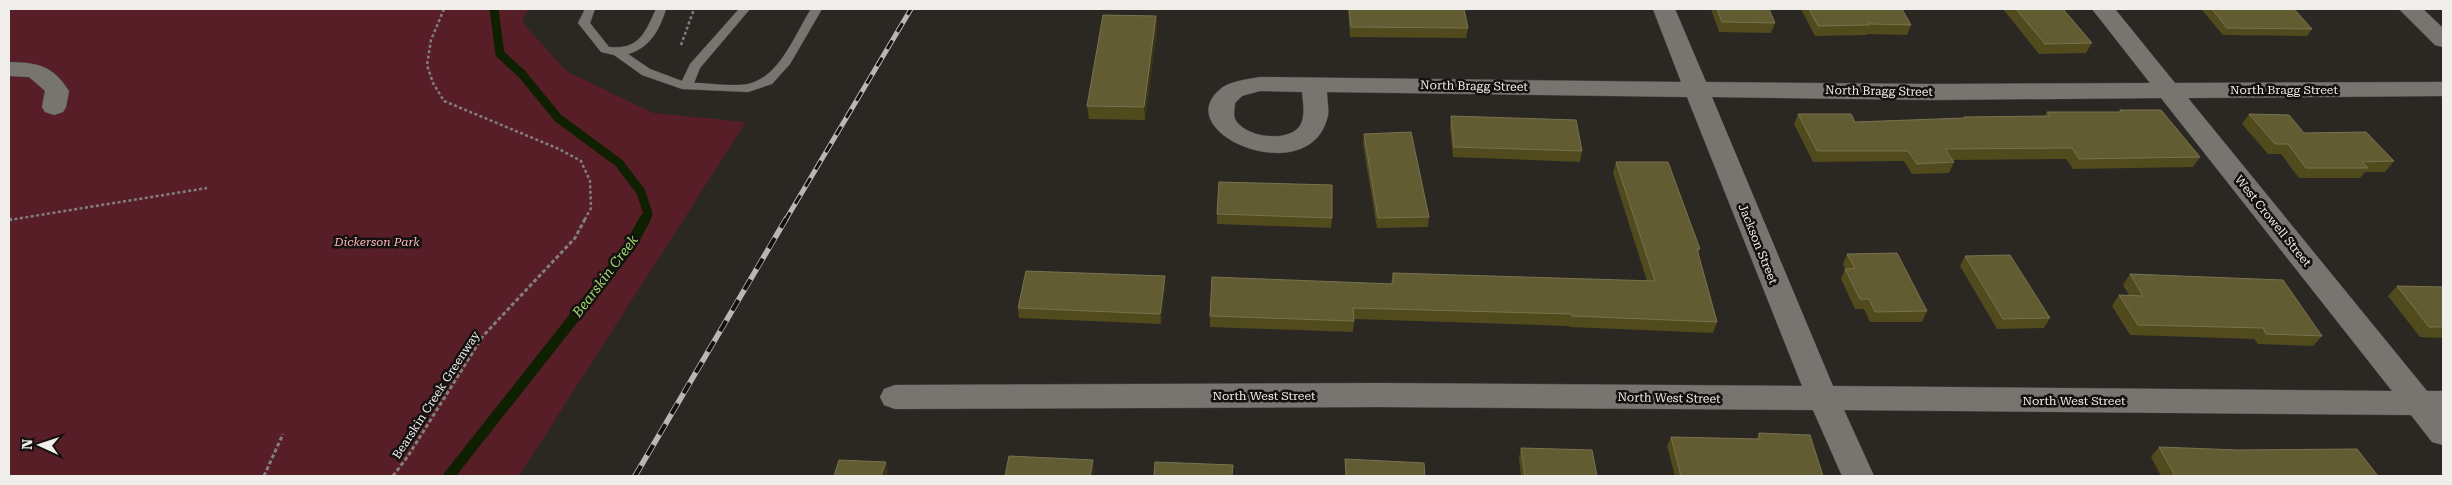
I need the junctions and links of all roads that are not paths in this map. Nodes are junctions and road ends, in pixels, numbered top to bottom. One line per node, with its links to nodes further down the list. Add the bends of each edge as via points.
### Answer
1 (590, 9): 9 (lane, via 584,23 605,50)
2 (661, 9): 9 (lane, via 652,34 639,47)
3 (745, 9): 12 (lane, via 694,67)
4 (816, 9): 12 (lane, via 786,61 768,81 748,88)
5 (1664, 9): 14 (street, Jackson Street)
6 (2103, 9): 15 (street, West Crowell Street)
7 (2410, 9): 8 (street)
8 (2443, 40)
9 (619, 53): 12 (lane, via 646,72)
10 (9, 69): 16 (street, via 36,70 48,78 57,91)
11 (1314, 84): 14 (street, North Bragg Street)
12 (686, 86)
13 (2443, 88): 15 (street, North Bragg Street)
14 (1695, 89): 15 (street, North Bragg Street); 18 (street, Jackson Street)
15 (2168, 90): 19 (street, West Crowell Street)
16 (54, 107)
17 (895, 397): 18 (street, North West Street, via 1379,395)
18 (1824, 400): 19 (street, North West Street); 21 (street, Jackson Street)
19 (2431, 403): 20 (street, West Crowell Street)
20 (2443, 433)
21 (1858, 476)

